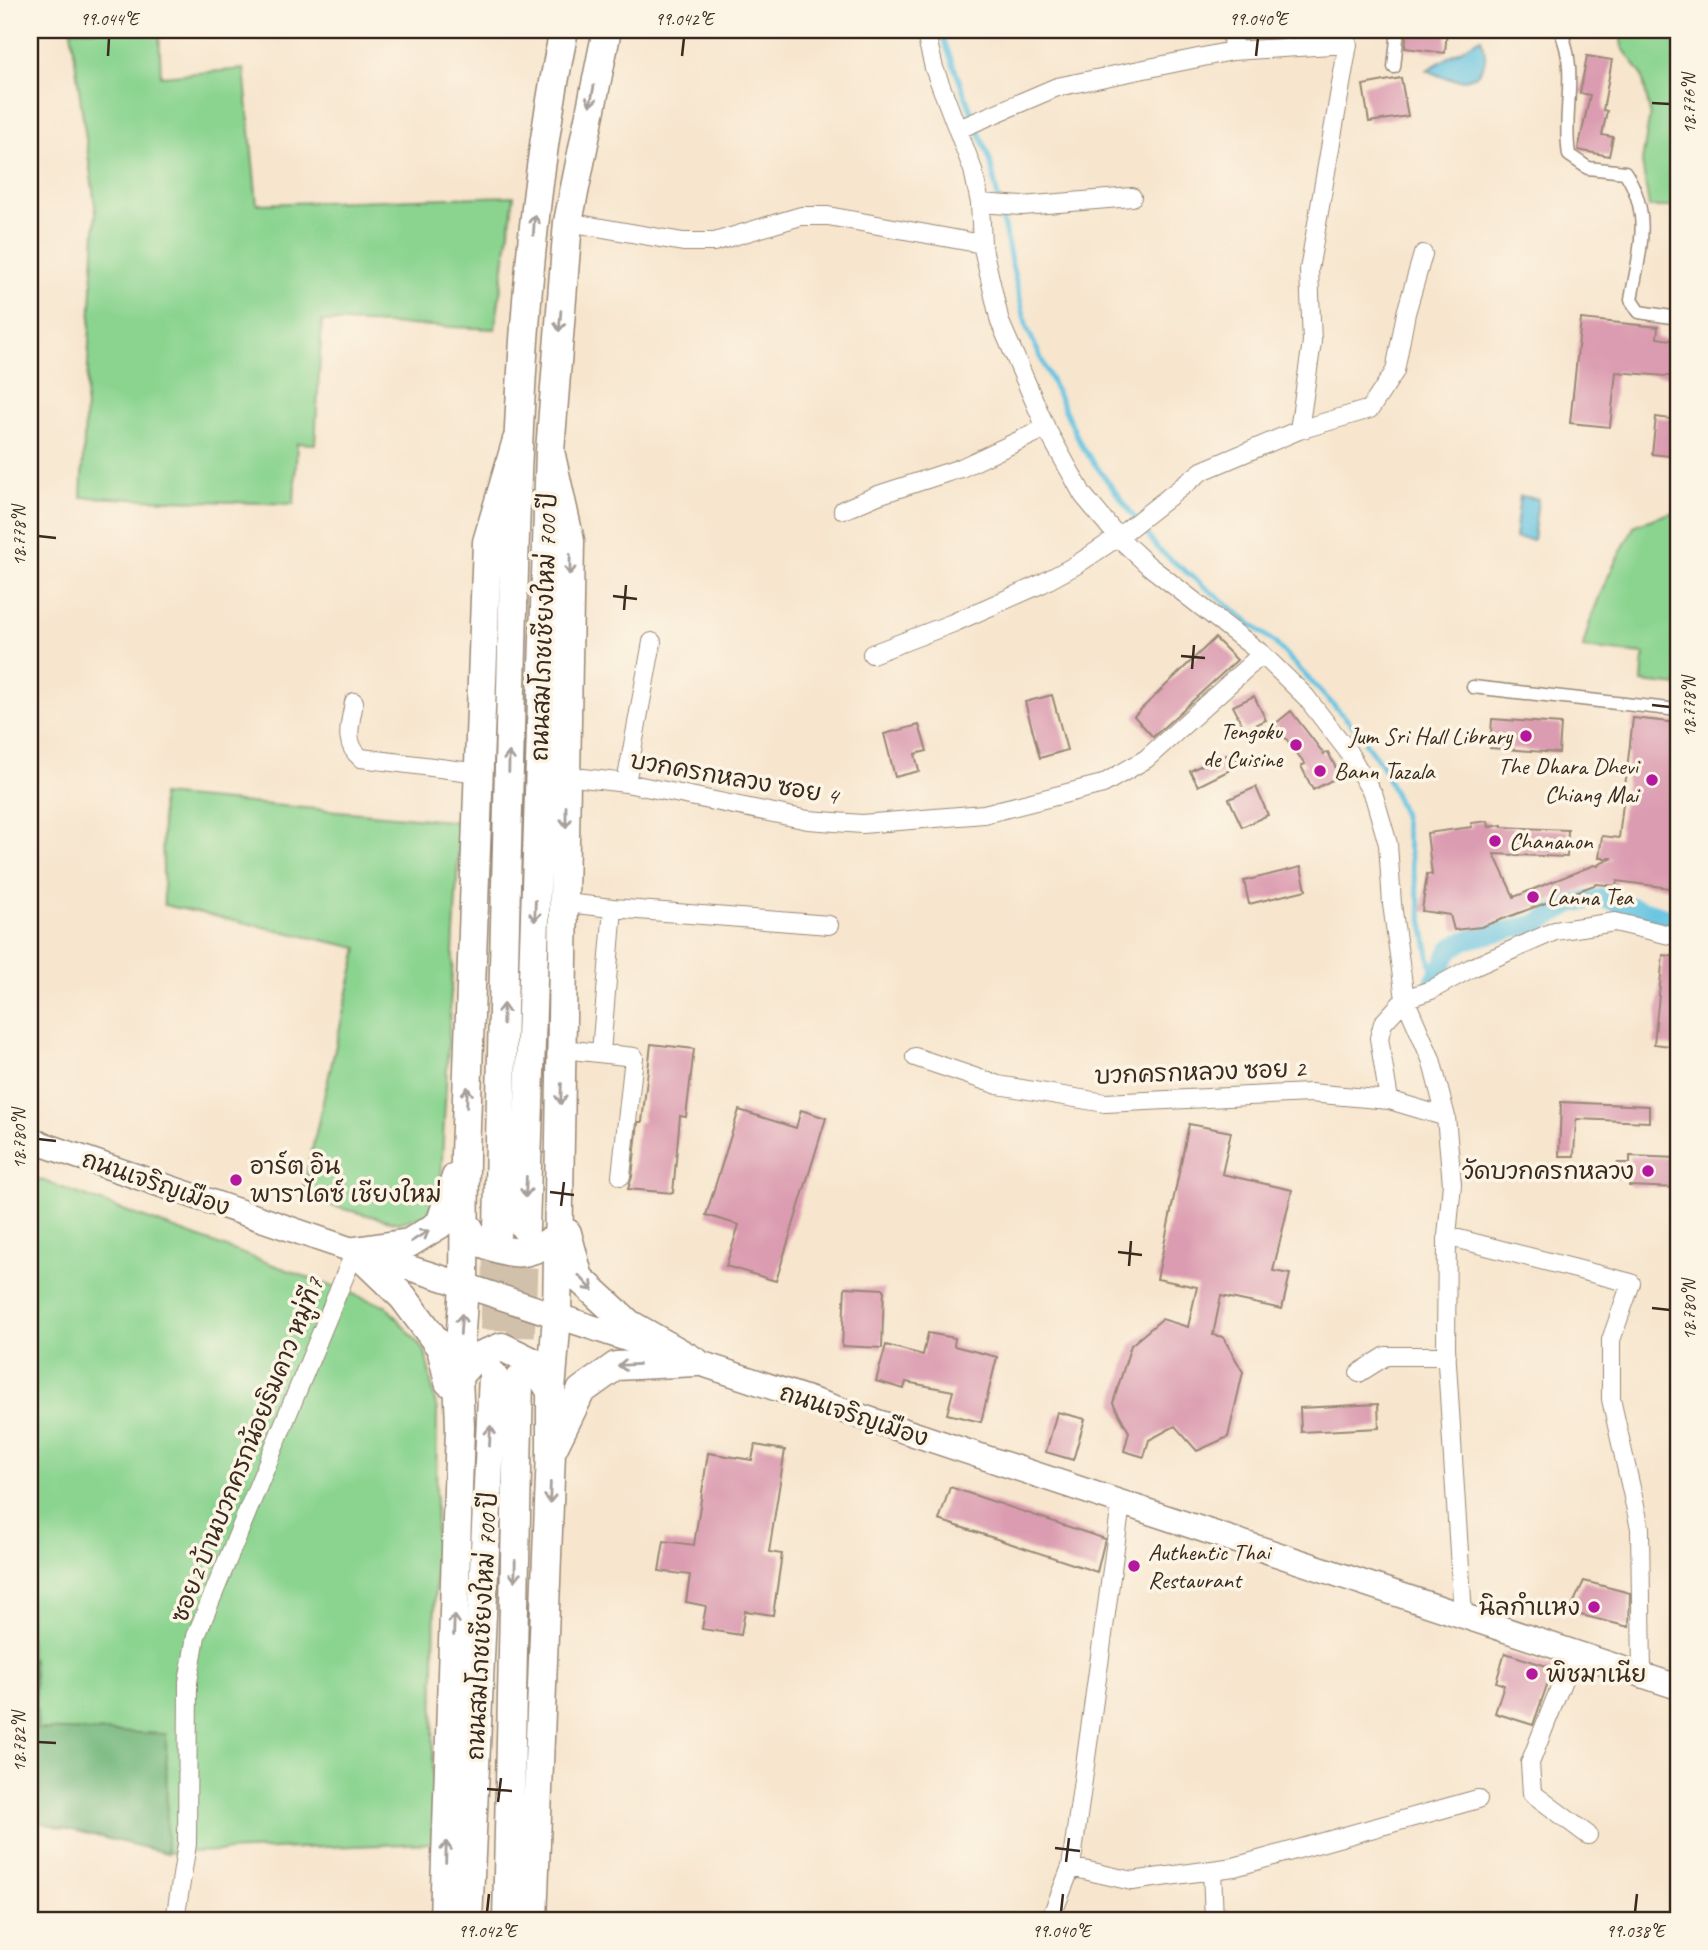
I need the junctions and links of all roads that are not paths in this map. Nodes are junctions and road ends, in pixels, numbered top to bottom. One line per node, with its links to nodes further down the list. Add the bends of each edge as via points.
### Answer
1 (564, 30): 18 (main road, ถนนสมโภชเชียงใหม่ 700 ปี, one-way to 1, via 535,203)
2 (607, 30): 12 (main road, ถนนสมโภชเชียงใหม่ 700 ปี, one-way to 12)
3 (925, 30): 9 (street, via 934,68)
4 (1233, 30): 7 (street)
5 (1398, 30): 8 (street)
6 (1560, 30): 15 (street, via 1571,74 1566,132 1569,155 1588,167 1625,172 1634,187 1644,226 1631,300 1639,312)
7 (1232, 51): 9 (street, via 1057,87); 17 (street, via 1348,44 1309,270 1311,342)
8 (1394, 67)
9 (959, 129): 11 (street)
10 (1132, 197): 11 (street, via 1035,205)
11 (980, 203): 13 (street)
12 (568, 222): 13 (street, via 683,242 714,242 801,216 828,216); 19 (main road, ถนนสมโภชเชียงใหม่ 700 ปี, one-way to 19)
13 (982, 244): 16 (street, via 1000,322)
14 (1423, 254): 17 (street, via 1395,371 1370,409)
15 (1678, 318)
16 (1046, 428): 20 (street, via 961,468); 21 (street, via 1083,495)
17 (1299, 430): 21 (street, via 1202,471)
18 (517, 440): 19 (main road, ถนนสมโภชเชียงใหม่ 700 ปี, one-way to 18, via 511,1229); 28 (main road, via 487,542)
19 (550, 451): 29 (main road, one-way to 29, via 570,541)
20 (843, 510)
21 (1118, 537): 23 (street, via 1041,584); 24 (street)
22 (652, 642): 30 (street)
23 (872, 654)
24 (1262, 654): 30 (street, บวกครกหลวง ซอย 4, via 1146,759 1103,784 984,814 862,824 808,820); 35 (street, via 1306,697 1347,750 1374,796 1388,844)
25 (1473, 687): 27 (street)
26 (354, 702): 28 (street, via 348,741 360,758)
27 (1678, 710)
28 (479, 773): 42 (main road, one-way to 28)
29 (566, 776): 30 (street, บวกครกหลวง ซอย 4); 31 (main road, one-way to 31)
30 (626, 783)
31 (565, 904): 32 (street); 36 (main road)
32 (613, 908): 33 (street); 37 (street)
33 (829, 925)
34 (1678, 937): 35 (street, via 1615,922 1555,931)
35 (1405, 999): 39 (street, via 1383,1023 1379,1038); 40 (street, via 1431,1059)
36 (563, 1049): 37 (street); 44 (main road, one-way to 44)
37 (601, 1052): 43 (street, via 634,1057)
38 (915, 1057): 39 (street, บวกครกหลวง ซอย 2, via 998,1086 1105,1103 1310,1093)
39 (1390, 1100): 40 (street, บวกครกหลวง ซอย 2)
40 (1446, 1117): 46 (street, via 1452,1184)
41 (30, 1140): 48 (main road, ถนนเจริญเมือง)
42 (465, 1154): 45 (main road); 48 (main road, one-way to 42, via 409,1243 440,1224)
43 (621, 1176)
44 (558, 1197): 47 (main road); 52 (main road, one-way to 52, via 579,1278 629,1324)
45 (463, 1216): 47 (main road, via 475,1240 510,1254 540,1249); 49 (main road)
46 (1447, 1236): 51 (street); 61 (street, via 1631,1283 1611,1340 1611,1399 1640,1528)
47 (557, 1237): 50 (main road)
48 (355, 1251): 49 (main road, ถนนเจริญเมือง); 56 (main road, via 403,1297 441,1348); 67 (street, ซอย2 บ้านบวกครกน้อยริมคาว หมู่ที7, via 196,1636 188,1682 187,1844)
49 (464, 1285): 50 (main road, ถนนเจริญเมือง); 54 (main road, one-way to 49)
50 (557, 1315): 52 (main road, ถนนเจริญเมือง); 55 (main road)
51 (1447, 1356): 53 (street, via 1386,1356); 59 (street)
52 (696, 1362): 57 (main road, one-way to 57, via 616,1366 581,1391); 58 (main road, ถนนเจริญเมือง)
53 (1359, 1373)
54 (458, 1376): 55 (main road, via 474,1358 502,1347 533,1362); 56 (main road)
55 (551, 1391): 57 (main road)
56 (460, 1427): 68 (main road, one-way to 56)
57 (551, 1452): 71 (main road, one-way to 71)
58 (1121, 1503): 59 (main road, ถนนเจริญเมือง); 65 (street)
59 (1463, 1615): 60 (main road, ถนนเจริญเมือง)
60 (1574, 1652): 61 (main road, ถนนเจริญเมือง); 64 (street, via 1531,1763 1532,1793)
61 (1642, 1674): 62 (main road, ถนนเจริญเมือง)
62 (1678, 1687)
63 (1478, 1799): 66 (street)
64 (1588, 1835)
65 (1071, 1867): 66 (street, via 1132,1881); 72 (street)
66 (1212, 1870): 73 (street)
67 (175, 1920)
68 (444, 1920)
69 (468, 1920): 70 (main road, ถนนสมโภชเชียงใหม่ 700 ปี, one-way to 70, via 506,1378)
70 (507, 1920)
71 (533, 1920)
72 (1050, 1920)
73 (1214, 1920)

